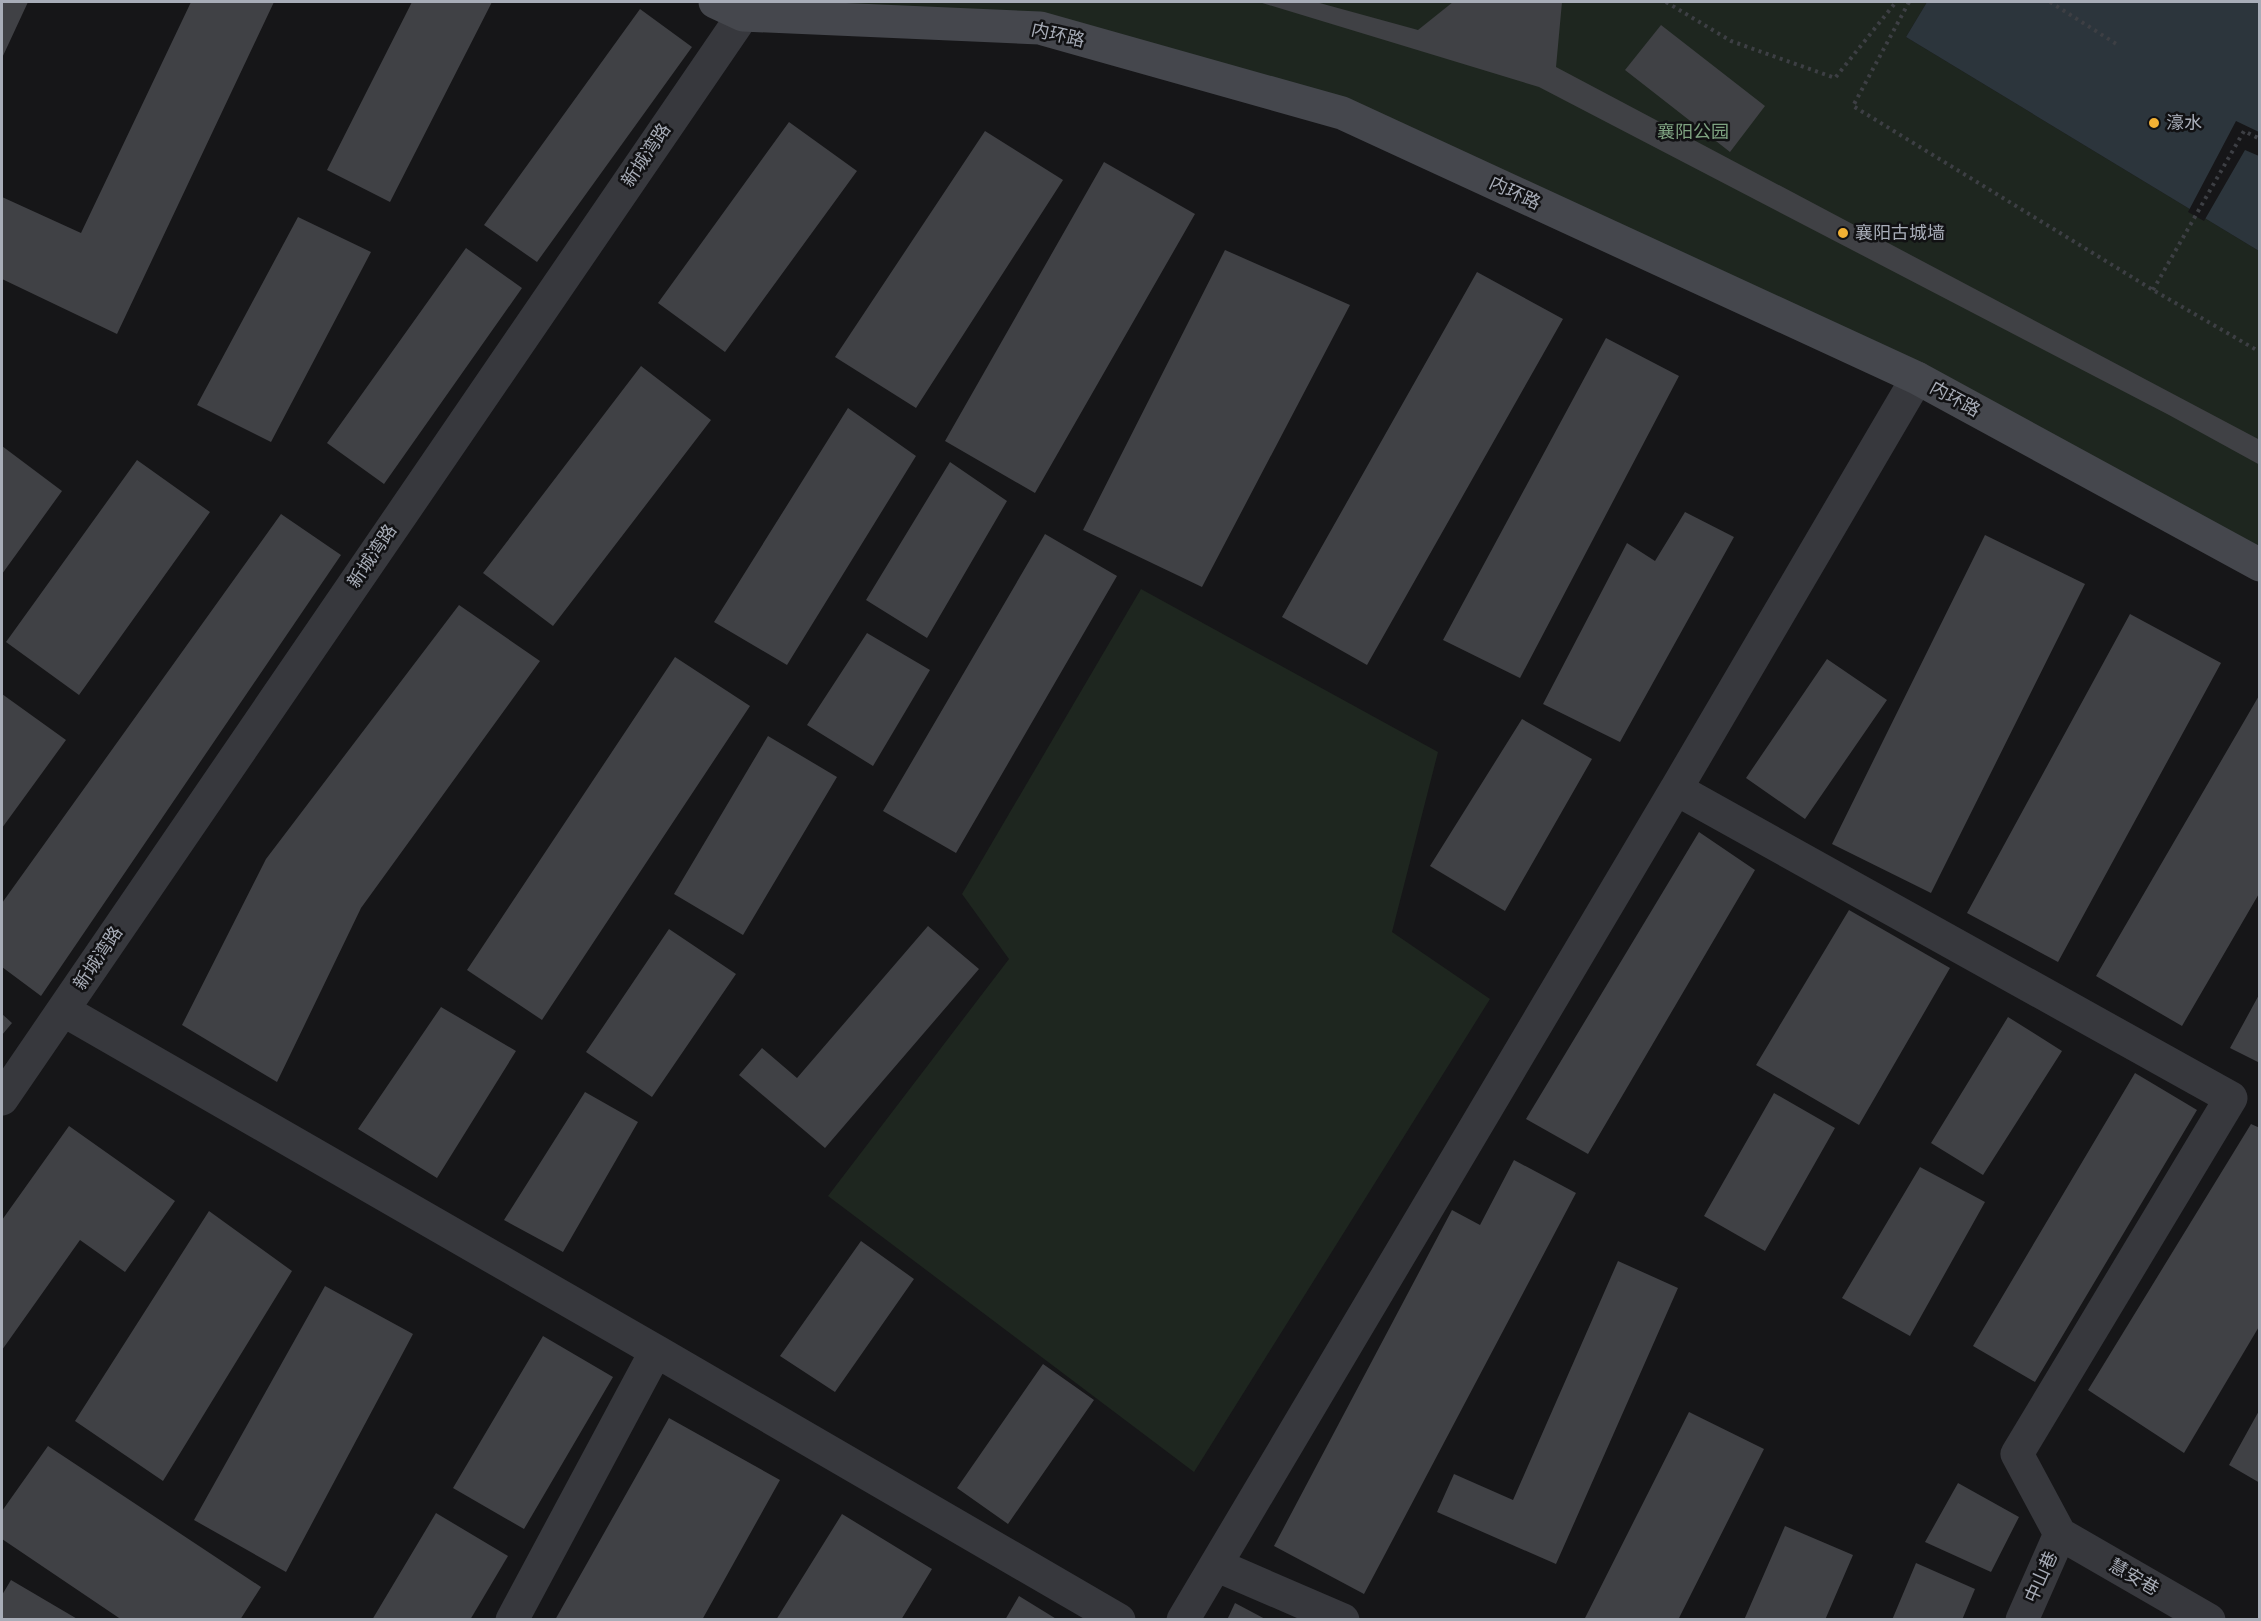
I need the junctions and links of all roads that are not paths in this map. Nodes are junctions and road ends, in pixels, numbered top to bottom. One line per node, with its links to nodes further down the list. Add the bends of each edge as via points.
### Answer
1 (729, 8): 2 (street, 内环路, via 1040,27 1342,113); 5 (street, 新城湾路)
2 (1917, 378): 3 (street, 内环路); 4 (street)
3 (2259, 565)
4 (1676, 789): 8 (street, via 2231,1098 2017,1454); 9 (street)
5 (63, 1010): 6 (street, 新城湾路); 7 (street)
6 (2, 1099)
7 (656, 1351): 10 (street); 11 (street)
8 (2060, 1534): 14 (street, 中山巷); 15 (street, 慧安巷)
9 (1216, 1565): 12 (street); 13 (street)
10 (512, 1620)
11 (1119, 1620)
12 (1183, 1620)
13 (1342, 1620)
14 (2022, 1620)
15 (2209, 1620)

